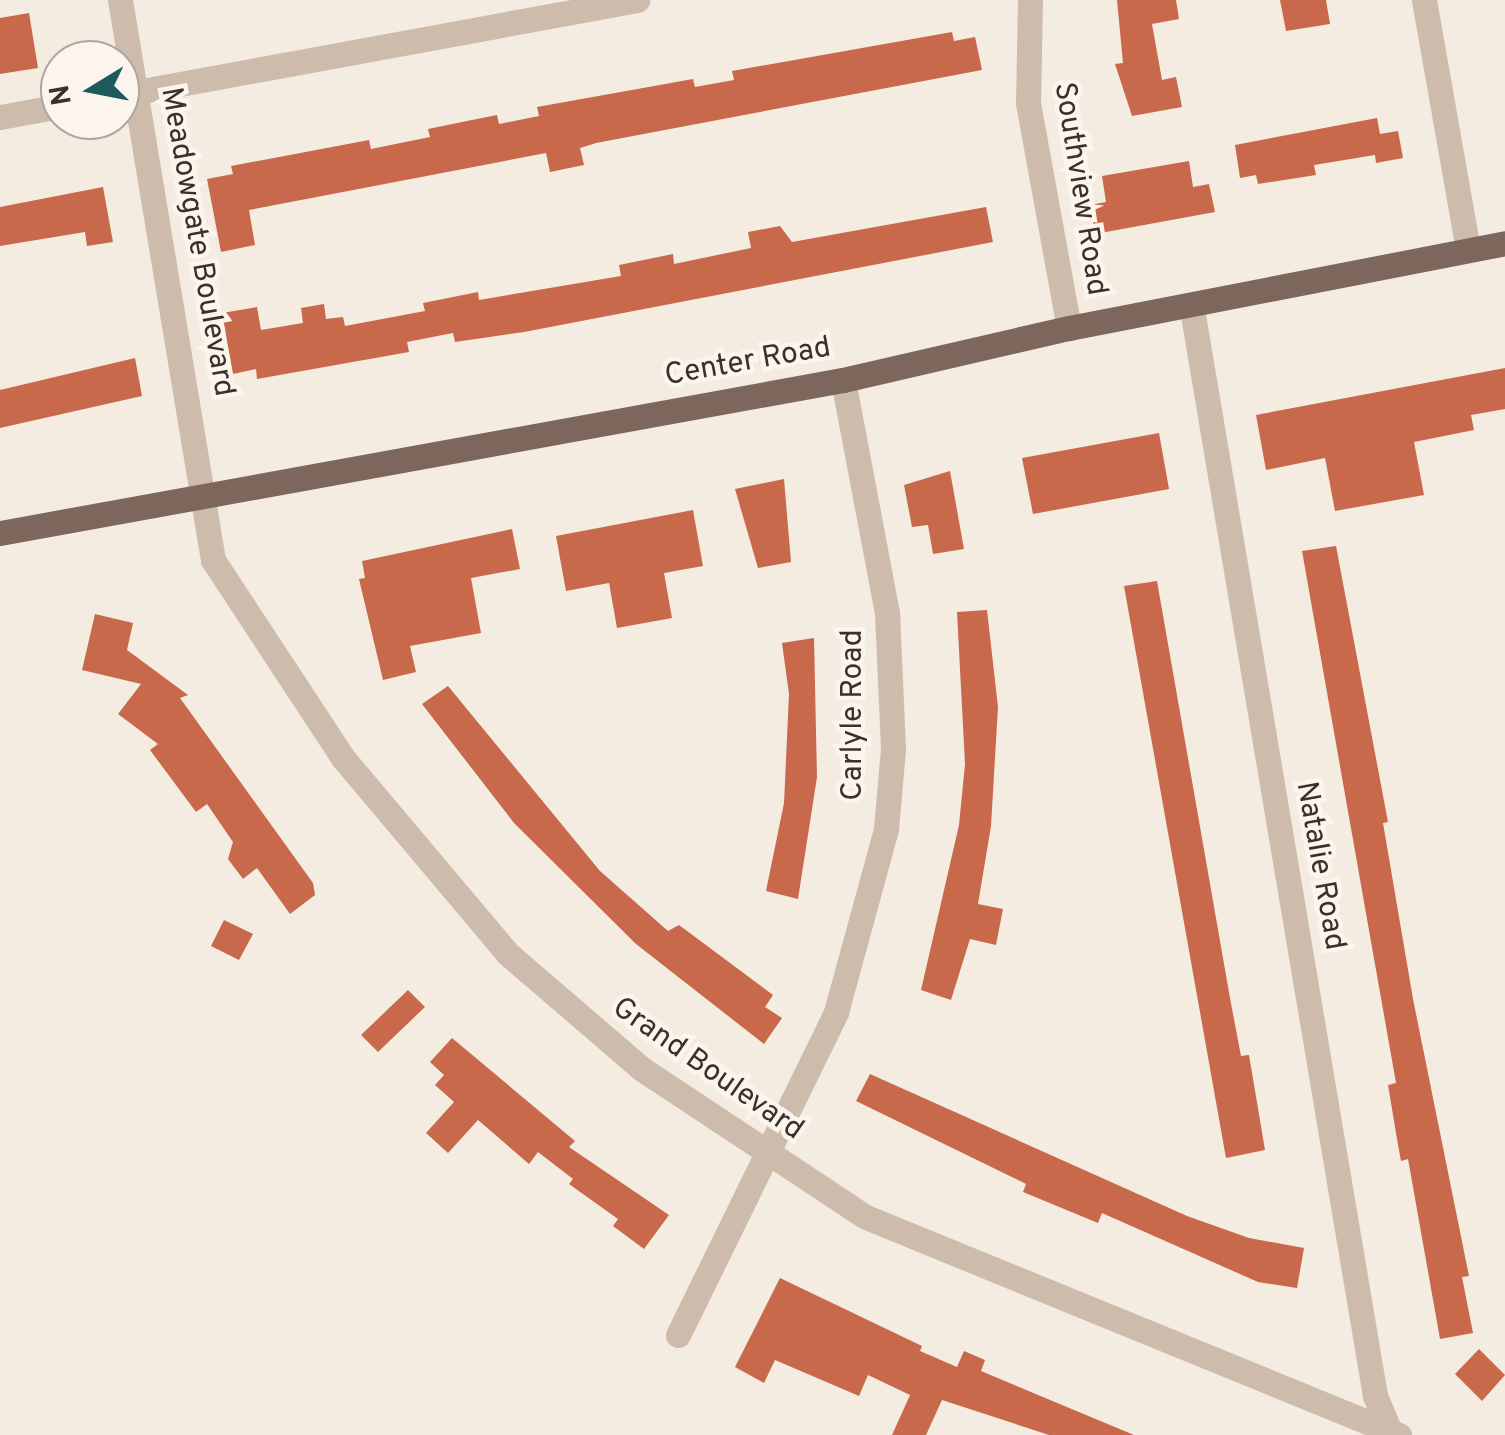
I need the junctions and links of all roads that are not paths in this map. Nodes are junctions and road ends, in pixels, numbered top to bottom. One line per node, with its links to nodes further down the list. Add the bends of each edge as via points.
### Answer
1 (120, 0): 5 (street, Meadowgate Boulevard)
2 (637, 0): 6 (street)
3 (1030, 0): 13 (street, Southview Road, via 1028,104)
4 (1424, 0): 11 (street)
5 (123, 40)
6 (140, 92)
7 (40, 110): 8 (street)
8 (0, 117)
9 (137, 140): 15 (street, Meadowgate Boulevard, via 200,450)
10 (1505, 244): 11 (main road, Center Road)
11 (1468, 250): 12 (main road, Center Road)
12 (1192, 309): 13 (main road, Center Road); 19 (street, Natalie Road, via 1375,1396)
13 (1069, 328): 14 (main road, Center Road)
14 (842, 380): 15 (main road, Center Road); 17 (street, Carlyle Road, via 887,613 893,749 886,829 836,1012)
15 (201, 496): 16 (main road, Center Road); 17 (street, Grand Boulevard, via 213,560 251,625 414,848 568,1012)
16 (0, 533)
17 (771, 1154): 18 (street, Carlyle Road); 19 (street, Grand Boulevard, via 866,1217 921,1242)
18 (678, 1335)
19 (1394, 1434)

